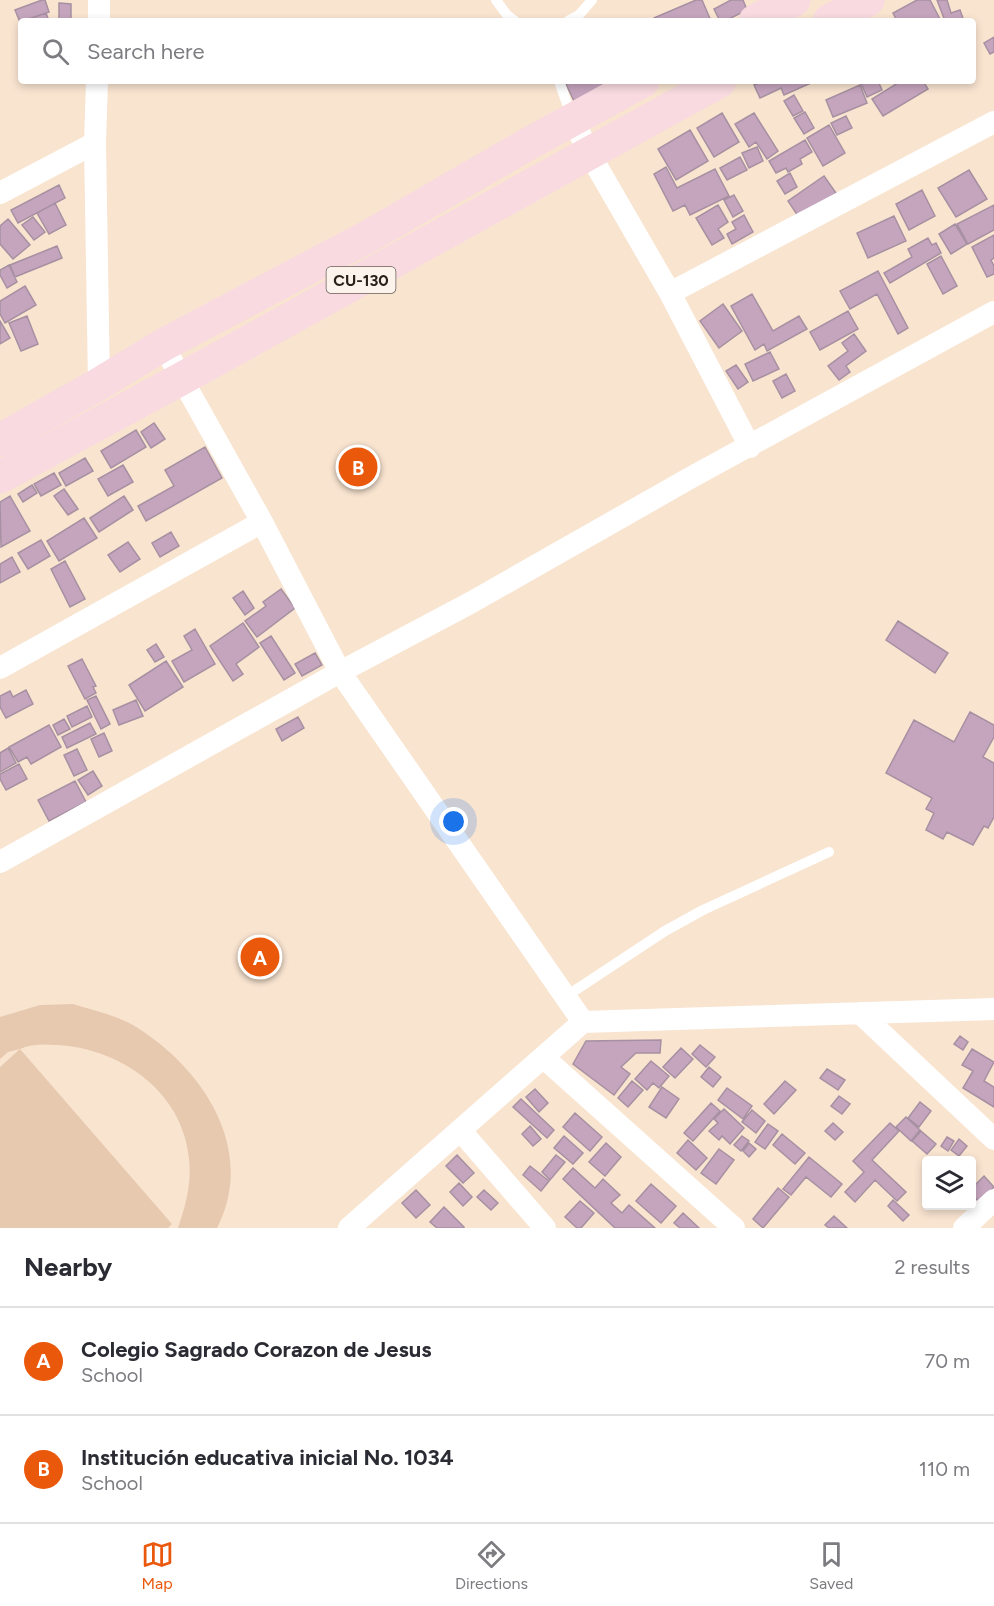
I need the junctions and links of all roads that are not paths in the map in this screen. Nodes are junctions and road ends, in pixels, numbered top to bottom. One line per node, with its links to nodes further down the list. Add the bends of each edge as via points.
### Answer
1 (99, 0): 6 (street)
2 (496, 0): 7 (lane)
3 (592, 0): 8 (lane)
4 (794, 0): 9 (main road)
5 (868, 0): 10 (main road)
6 (99, 18)
7 (511, 18)
8 (574, 18)
9 (761, 18)
10 (835, 18)
11 (97, 84): 17 (street)
12 (560, 84): 15 (lane)
13 (637, 84): 15 (main road, CU-130)
14 (715, 84): 18 (main road, CU-130)
15 (573, 119): 18 (street); 22 (main road, CU-130, via 369,236)
16 (994, 122): 20 (street)
17 (95, 143): 19 (street); 24 (street)
18 (589, 153): 20 (street); 23 (main road, CU-130)
19 (0, 193)
20 (670, 293): 26 (street)
21 (994, 312): 26 (street)
22 (163, 345): 23 (street); 24 (main road, CU-130)
23 (182, 379): 27 (main road, CU-130); 28 (street)
24 (99, 384): 25 (main road, CU-130)
25 (0, 440)
26 (750, 447): 30 (street)
27 (0, 477)
28 (262, 522): 29 (street); 30 (street)
29 (0, 668)
30 (340, 672): 32 (street); 33 (street)
31 (830, 852): 33 (lane, via 703,910)
32 (0, 862)
33 (565, 997): 36 (street)
34 (994, 1009): 35 (street)
35 (860, 1013): 36 (street); 39 (street)
36 (583, 1022): 37 (street)
37 (543, 1057): 38 (street); 43 (street)
38 (460, 1131): 41 (street); 42 (street)
39 (994, 1139)
40 (994, 1200): 44 (street)
41 (349, 1228)
42 (545, 1228)
43 (734, 1228)
44 (964, 1228)

